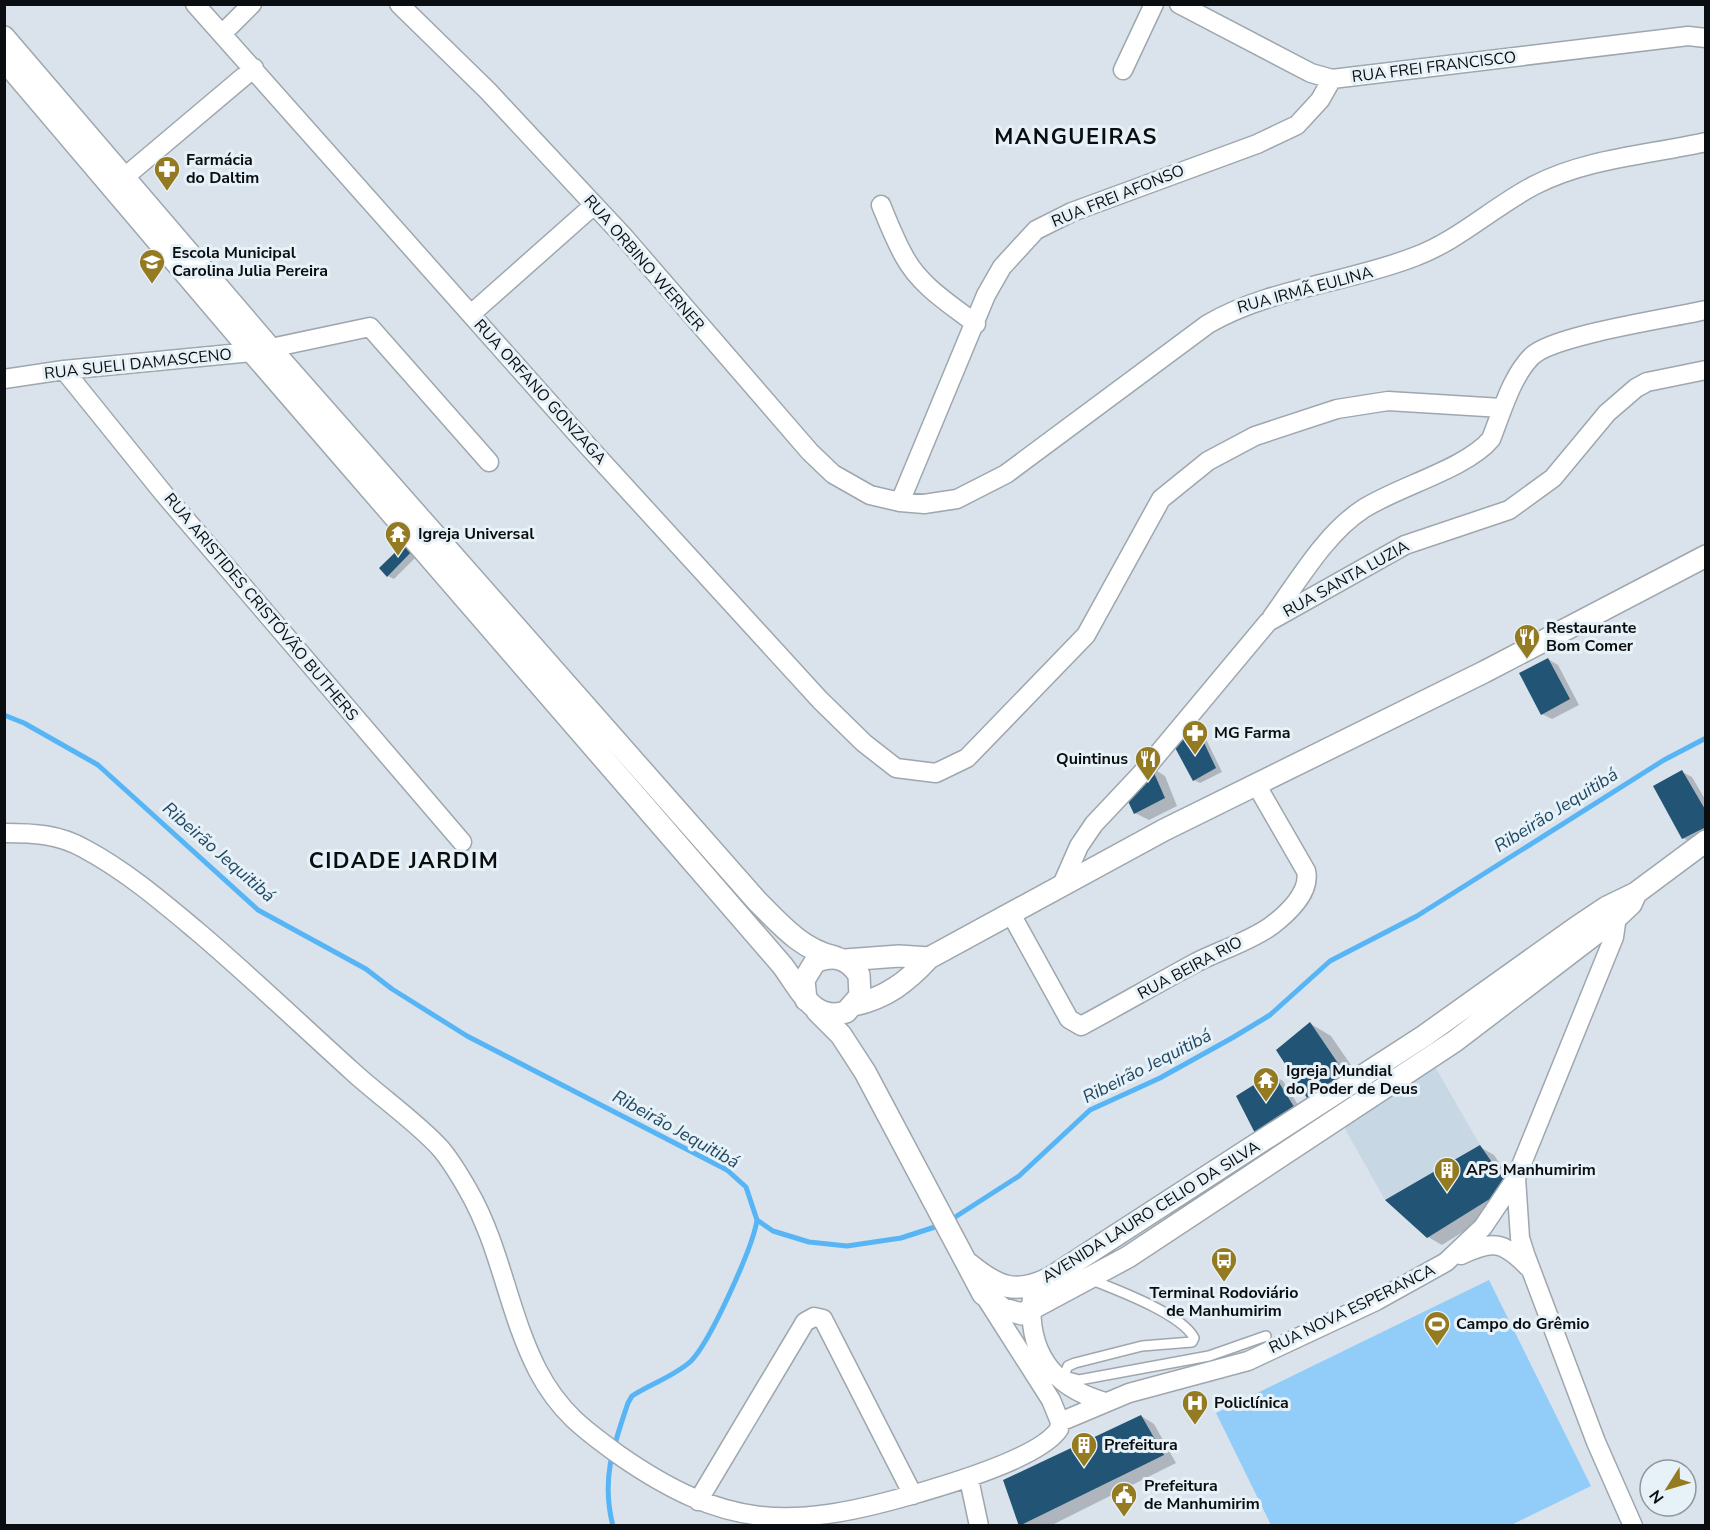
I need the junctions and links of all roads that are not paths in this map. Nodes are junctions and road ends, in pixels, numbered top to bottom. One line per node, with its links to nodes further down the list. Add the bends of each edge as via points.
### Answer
1 (195, 4): 6 (street, RUA ORFANO GONZAGA)
2 (252, 4): 6 (street)
3 (399, 4): 15 (street, RUA ORBINO WERNER, via 488,91)
4 (1154, 4): 11 (street)
5 (1179, 4): 12 (street, RUA FREI FRANCISCO, via 1311,73)
6 (222, 34): 10 (street, RUA ORFANO GONZAGA)
7 (4, 37): 14 (street)
8 (1706, 38): 12 (street, RUA FREI FRANCISCO, via 1688,36)
9 (4, 60): 14 (street)
10 (254, 68): 14 (street); 18 (street, RUA ORFANO GONZAGA)
11 (1123, 70)
12 (1332, 79): 19 (street, RUA FREI AFONSO, via 1320,100 1297,125 1257,144 1072,212 1036,230 1002,267)
13 (1706, 142): 26 (street, RUA IRMÃ EULINA, via 1594,162 1564,172 1533,186 1418,256 1230,311 1006,474 957,499 924,504)
14 (119, 182): 20 (street)
15 (594, 205): 18 (street); 26 (street, RUA ORBINO WERNER, via 810,452 850,485 870,495)
16 (881, 205): 19 (street, via 904,258 915,273)
17 (1703, 311): 24 (street, via 1546,347 1532,356)
18 (471, 314): 24 (street, RUA ORFANO GONZAGA, via 820,700 864,744 896,768 909,772 936,773 975,750 1086,635 1161,499 1208,461 1256,436 1337,409 1388,401)
19 (976, 324): 26 (street, RUA FREI AFONSO)
20 (261, 351): 21 (street, RUA SUELI DAMASCENO); 25 (street, RUA SUELI DAMASCENO, via 370,327); 37 (street, via 758,901 798,940); 39 (street, via 782,964)
21 (64, 370): 23 (street, RUA SUELI DAMASCENO); 32 (street, RUA ARISTIDES CRISTÓVÃO BUTHERS, via 164,494)
22 (1706, 370): 28 (street, RUA SANTA LUZIA, via 1647,382 1636,388 1607,413 1552,478 1509,510 1406,545)
23 (4, 379)
24 (1502, 408): 28 (street, via 1491,439 1484,447 1398,489 1348,520)
25 (489, 462)
26 (900, 502)
27 (1706, 556): 29 (street)
28 (1268, 622): 33 (street, RUA SANTA LUZIA, via 1142,773 1094,824 1079,846)
29 (1257, 786): 33 (street, via 1164,830); 35 (street, RUA BEIRA RIO, via 1306,871 1303,892 1270,927 1081,1026 1070,1019)
30 (4, 833): 64 (street, via 48,834 81,846 143,886 238,965 438,1146 469,1192 494,1244 514,1312 539,1372 558,1405 583,1430 635,1466)
31 (1706, 841): 34 (street, AVENIDA LAURO CELIO DA SILVA)
32 (462, 842)
33 (1061, 887): 35 (street)
34 (1613, 912): 38 (street, AVENIDA LAURO CELIO DA SILVA); 47 (street, RUA NOVA ESPERANCA, via 1614,937)
35 (1011, 914): 36 (street)
36 (929, 958): 37 (street); 40 (street, via 895,989)
37 (840, 959): 39 (street, via 824,958 808,970 803,990); 40 (street, via 859,975 860,996)
38 (1548, 960): 41 (street, AVENIDA LAURO CELIO DA SILVA); 42 (street, AVENIDA LAURO CELIO DA SILVA)
39 (812, 1005): 40 (street, via 837,1015); 43 (street, via 841,1035)
40 (853, 1007): 43 (street, via 856,1047)
41 (1443, 1023): 42 (street); 44 (street, AVENIDA LAURO CELIO DA SILVA)
42 (1455, 1041): 45 (street, AVENIDA LAURO CELIO DA SILVA)
43 (865, 1072): 51 (street)
44 (1297, 1118): 45 (street); 46 (street, AVENIDA LAURO CELIO DA SILVA)
45 (1310, 1136): 48 (street, AVENIDA LAURO CELIO DA SILVA)
46 (1222, 1166): 48 (street); 49 (street, AVENIDA LAURO CELIO DA SILVA)
47 (1516, 1178): 52 (street, RUA NOVA ESPERANCA, via 1483,1227); 53 (street, via 1520,1238)
48 (1236, 1186): 50 (street, AVENIDA LAURO CELIO DA SILVA)
49 (1142, 1219): 50 (street); 55 (street, AVENIDA LAURO CELIO DA SILVA)
50 (1156, 1239): 54 (street, AVENIDA LAURO CELIO DA SILVA)
51 (961, 1253): 55 (street, AVENIDA LAURO CELIO DA SILVA, via 1003,1284 1018,1289); 56 (street)
52 (1446, 1262): 53 (street, via 1478,1247 1495,1244); 60 (street, RUA NOVA ESPERANCA, via 1376,1301 1248,1361)
53 (1531, 1269): 66 (street, via 1596,1442)
54 (1087, 1278): 57 (street, AVENIDA LAURO CELIO DA SILVA); 59 (lane, via 1141,1300 1185,1326 1194,1338 1184,1344 1142,1346 1075,1363)
55 (1034, 1286): 57 (street)
56 (983, 1294): 57 (street, via 1008,1312 1022,1314); 59 (street)
57 (1031, 1310): 59 (street, via 1034,1339)
58 (1266, 1336): 59 (lane, via 1209,1356 1118,1374 1079,1380)
59 (1051, 1376): 60 (street, via 1086,1397); 61 (street, via 1051,1400)
60 (1105, 1402): 61 (street, RUA NOVA ESPERANCA)
61 (1060, 1422): 62 (street, via 1059,1429 1048,1440)
62 (969, 1479): 63 (street); 65 (street)
63 (913, 1495): 64 (street, via 850,1513 776,1519 739,1514); 64 (street, via 823,1319 814,1317 805,1322)
64 (698, 1501)
65 (979, 1526)
66 (1633, 1526)

